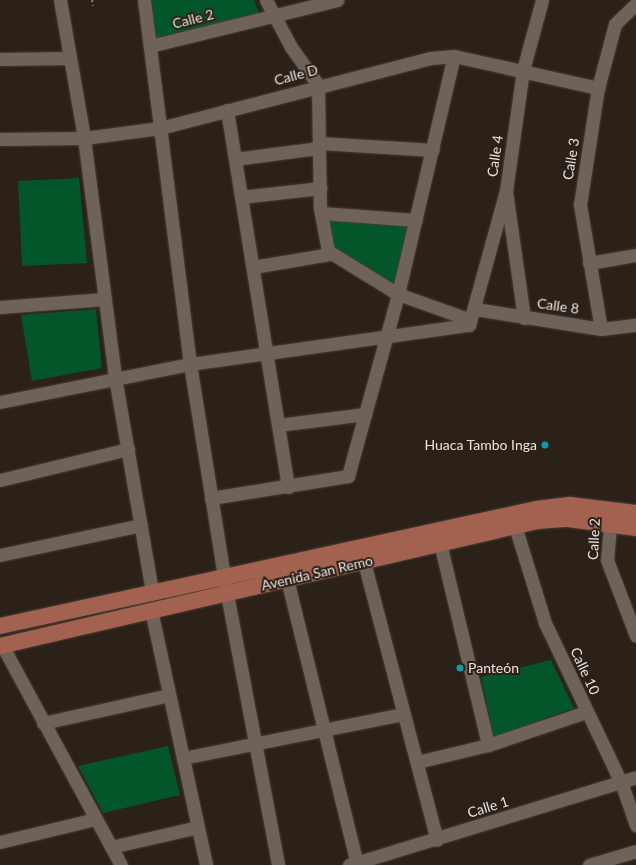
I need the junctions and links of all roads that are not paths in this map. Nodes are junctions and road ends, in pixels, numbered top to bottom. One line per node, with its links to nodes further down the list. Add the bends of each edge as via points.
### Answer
1 (60, 0): 11 (street)
2 (144, 0): 9 (street)
3 (266, 0): 8 (street)
4 (337, 0): 6 (street, Calle 2)
5 (542, 0): 13 (street, Calle 4)
6 (316, 2): 8 (street, Calle 2)
7 (636, 4): 15 (street, Calle 3, via 615,24)
8 (273, 16): 9 (street, Calle 2); 14 (street)
9 (150, 46): 17 (street)
10 (454, 56): 13 (street, Calle D); 14 (street, Calle D, via 413,61); 21 (street)
11 (70, 58): 12 (street); 18 (street)
12 (0, 59)
13 (524, 70): 15 (street, Calle D); 24 (street, Calle 4)
14 (318, 85): 16 (street, Calle D); 20 (street)
15 (598, 88): 30 (street, Calle 3, via 580,205)
16 (227, 110): 17 (street, Calle D); 22 (street)
17 (160, 128): 18 (street, Calle D); 41 (street)
18 (84, 138): 19 (street, Calle D); 33 (street)
19 (0, 139)
20 (319, 145): 21 (street); 22 (street); 23 (street)
21 (433, 150): 27 (street)
22 (235, 159): 25 (street)
23 (320, 188): 25 (street); 26 (street)
24 (506, 191): 35 (street); 36 (street, Calle 4)
25 (242, 197): 31 (street)
26 (320, 213): 27 (street); 28 (street, via 323,236)
27 (416, 220): 32 (street)
28 (330, 254): 31 (street); 32 (street, Calle 8)
29 (636, 254): 30 (street)
30 (589, 263): 38 (street, Calle 3)
31 (253, 267): 40 (street)
32 (398, 294): 35 (street, Calle 8); 39 (street)
33 (105, 299): 34 (street); 42 (street)
34 (0, 307)
35 (473, 314): 36 (street, Calle 8); 39 (street, via 469,325)
36 (524, 318): 38 (street, Calle 8)
37 (636, 325): 38 (street, Calle 8)
38 (601, 329)
39 (387, 337): 40 (street); 44 (street)
40 (267, 354): 41 (street); 45 (street)
41 (190, 364): 42 (street); 49 (street)
42 (115, 377): 43 (street); 46 (street)
43 (0, 402)
44 (365, 414): 45 (street); 48 (street, via 348,476)
45 (278, 425): 48 (street)
46 (128, 449): 47 (street); 52 (street)
47 (0, 480)
48 (288, 487): 49 (street)
49 (212, 498): 59 (street)
50 (636, 513): 51 (main road, Avenida San Remo)
51 (611, 518): 53 (main road, Avenida San Remo, via 554,519); 54 (main road, Avenida San Remo); 59 (main road, Avenida San Remo, via 570,505 542,508); 63 (street, Calle 2, via 608,566)
52 (141, 525): 56 (street); 60 (street)
53 (515, 526): 55 (main road, Avenida San Remo); 66 (street, Calle 10, via 536,599)
54 (636, 528)
55 (440, 543): 57 (main road, Avenida San Remo); 71 (street)
56 (0, 555)
57 (364, 562): 58 (main road, Avenida San Remo); 67 (street)
58 (287, 579): 59 (main road, Avenida San Remo); 69 (street)
59 (226, 587): 60 (main road, Avenida San Remo); 61 (main road, Avenida San Remo); 70 (street)
60 (152, 591): 62 (main road, Avenida San Remo)
61 (151, 610): 64 (main road, Avenida San Remo); 65 (street)
62 (0, 626)
63 (635, 633)
64 (1, 645): 68 (street)
65 (169, 695): 68 (street); 72 (street)
66 (586, 712): 71 (street); 75 (street, Calle 10)
67 (404, 714): 69 (street); 73 (street)
68 (43, 723): 76 (street)
69 (324, 730): 70 (street); 83 (street)
70 (255, 744): 72 (street); 86 (street)
71 (488, 745): 73 (street)
72 (183, 758): 78 (street)
73 (416, 762): 79 (street)
74 (636, 777): 75 (street, Calle 1)
75 (621, 782): 77 (street, Calle 10); 79 (street, Calle 1)
76 (95, 819): 80 (street); 81 (street)
77 (636, 825)
78 (198, 827): 81 (street); 85 (street)
79 (437, 840): 83 (street, Calle 1)
80 (0, 842)
81 (110, 847): 84 (street)
82 (636, 851): 87 (street)
83 (354, 864)
84 (121, 865)
85 (206, 865)
86 (278, 865)
87 (590, 865)

